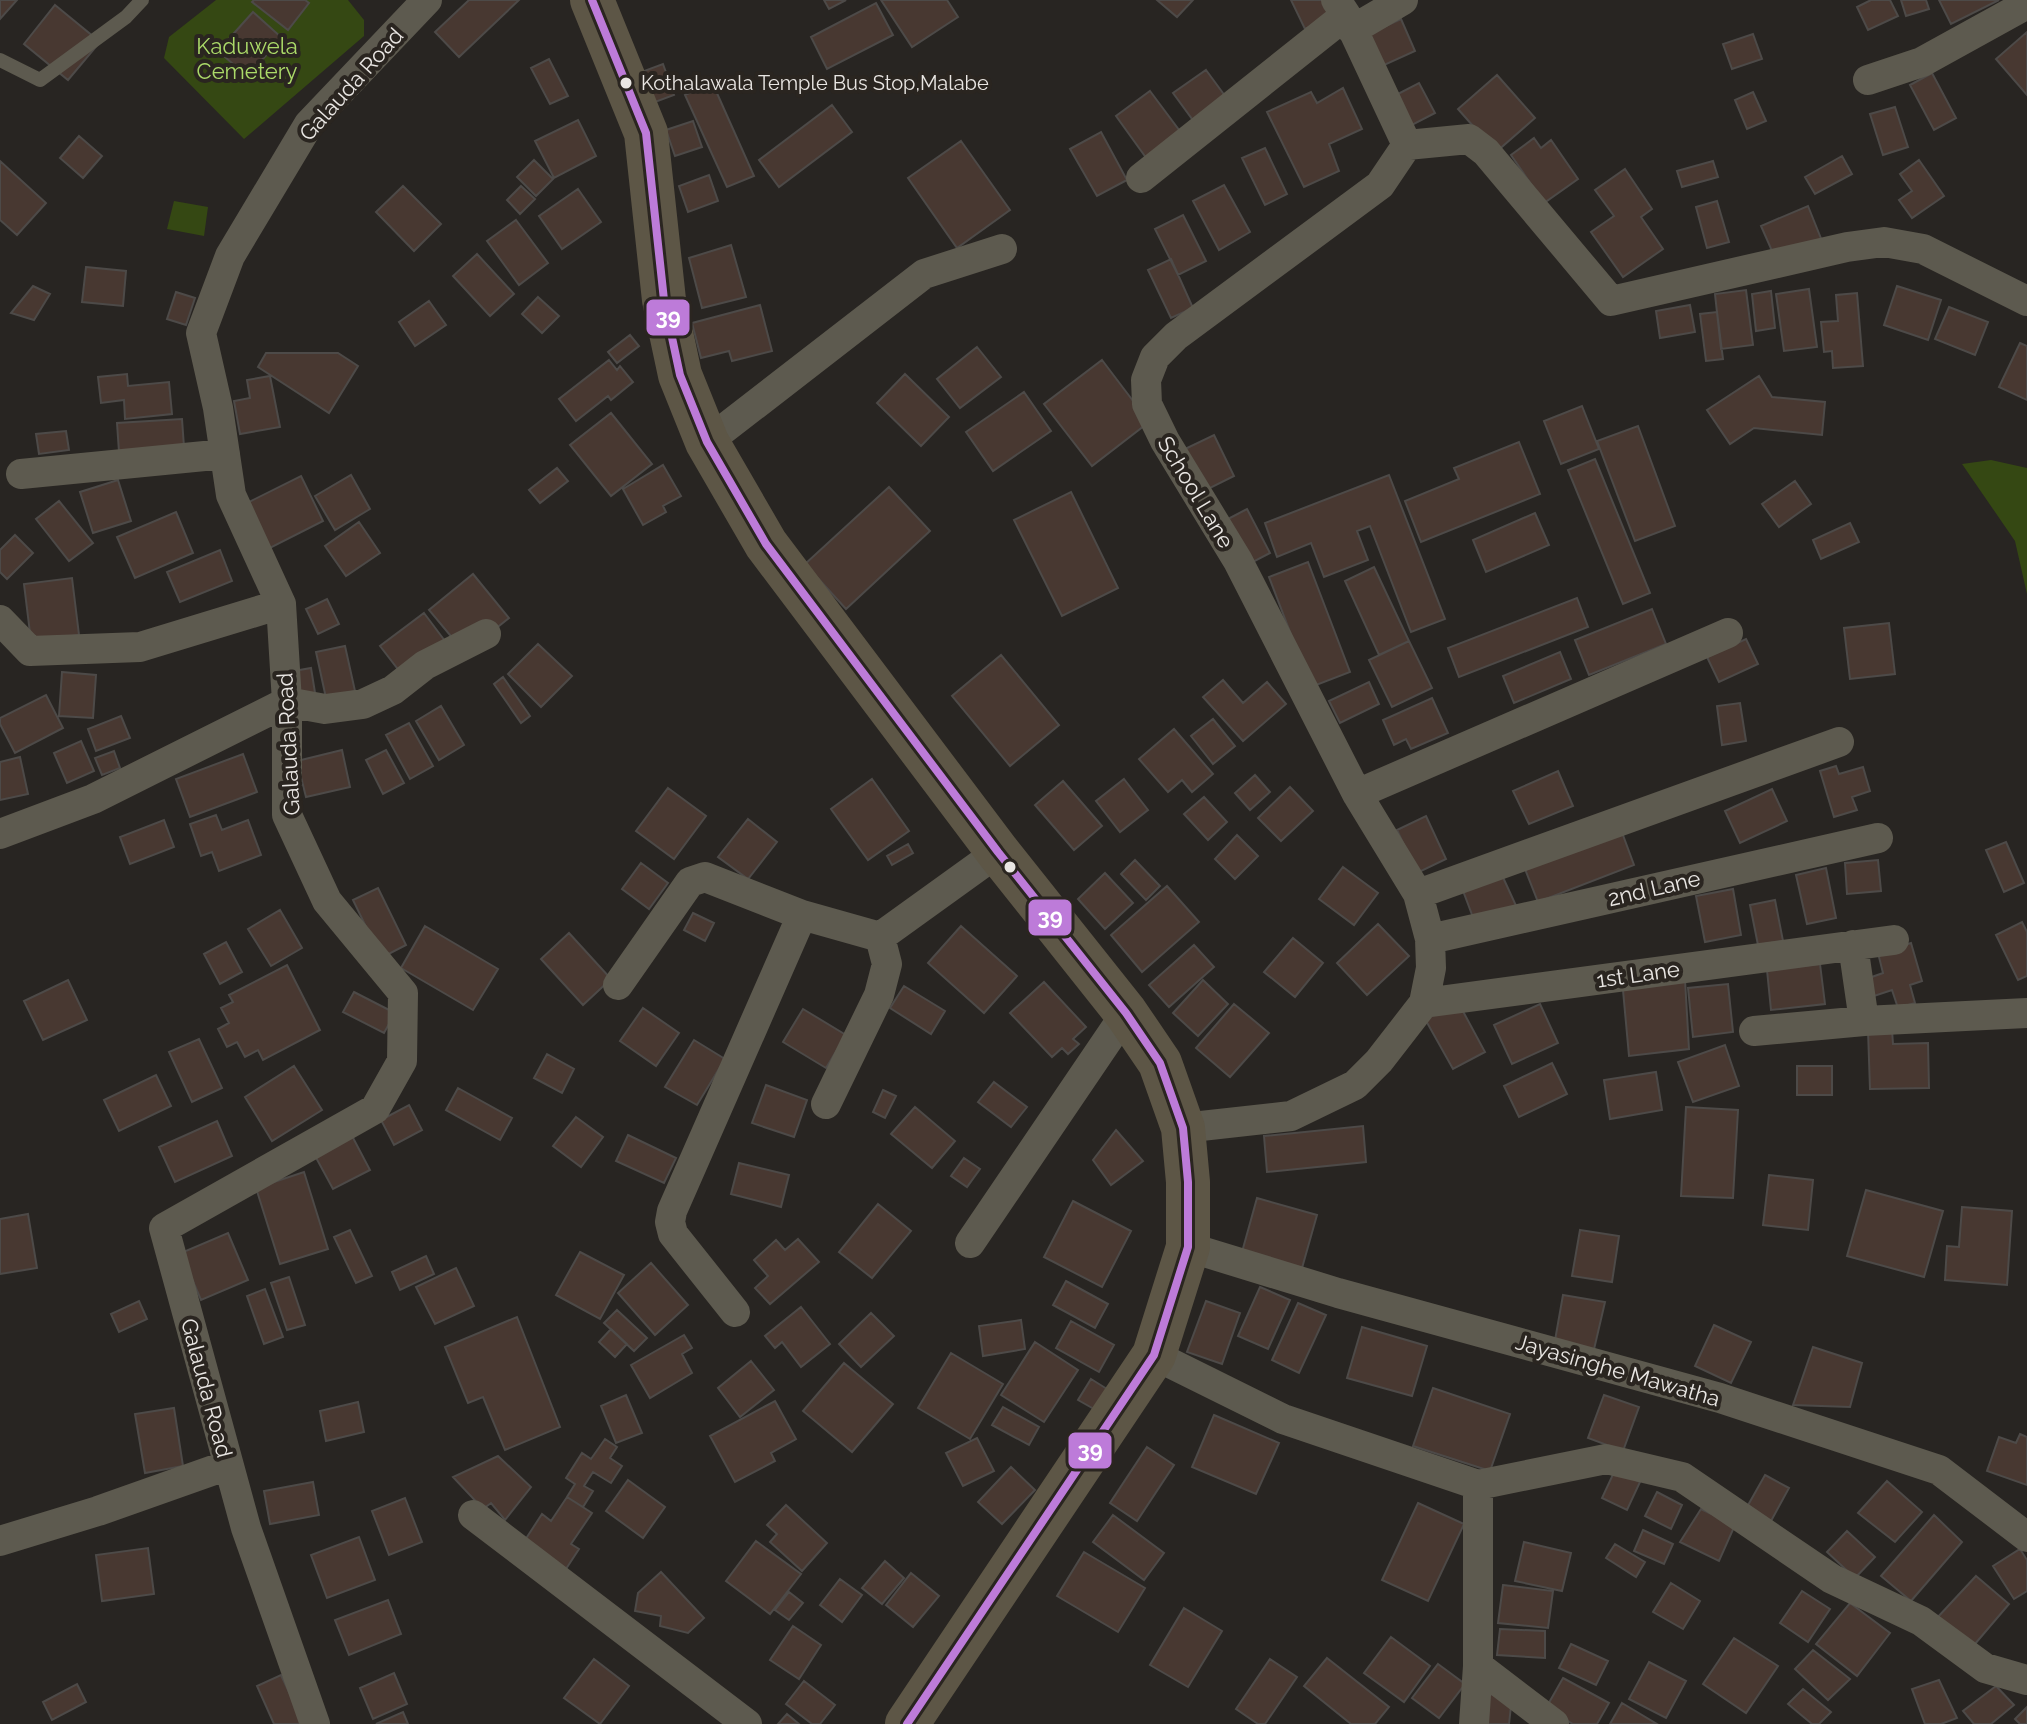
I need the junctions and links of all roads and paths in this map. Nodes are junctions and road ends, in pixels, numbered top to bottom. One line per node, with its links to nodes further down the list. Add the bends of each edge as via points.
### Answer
1 (142, 0): 7 (lane, via 40,80)
2 (427, 0): 14 (street, Galauda Road, via 309,124 230,256 201,333)
3 (592, 0): 13 (main road, via 646,133 664,300 680,375)
4 (1403, 0): 6 (street)
5 (2027, 4): 8 (street, via 1922,62)
6 (1345, 15): 9 (street); 10 (street)
7 (0, 60)
8 (1868, 80)
9 (1407, 145): 12 (street, via 1469,139 1486,152 1611,301 1884,242 1923,249); 22 (street, School Lane, via 1380,185 1176,336 1155,357 1146,380 1147,404 1165,441 1238,561)
10 (1141, 178)
11 (1002, 249): 13 (street, via 924,274)
12 (2027, 301)
13 (707, 442): 25 (main road, via 766,544)
14 (225, 454): 15 (street); 16 (street, Galauda Road, via 231,495)
15 (21, 474)
16 (281, 604): 17 (street, via 140,647 30,651); 20 (street, Galauda Road)
17 (0, 620)
18 (1728, 633): 22 (street)
19 (486, 634): 20 (street, via 363,704 325,709)
20 (287, 702): 23 (street, via 93,799); 44 (street, Galauda Road, via 287,815 327,901 403,993 402,1061 375,1109 164,1228)
21 (1839, 742): 26 (street)
22 (1357, 794): 26 (street, School Lane)
23 (0, 834)
24 (1878, 838): 29 (street, 2nd Lane)
25 (998, 852): 28 (street); 34 (main road)
26 (1418, 894): 29 (street, School Lane)
27 (802, 915): 28 (street); 32 (street, via 705,877 690,882); 42 (street, via 670,1222 673,1234)
28 (880, 937): 38 (street, via 887,964 879,995)
29 (1430, 939): 33 (street, School Lane)
30 (1894, 940): 31 (street, 1st Lane)
31 (1853, 945): 33 (street, 1st Lane); 36 (street)
32 (618, 985)
33 (1424, 1003): 39 (street, School Lane, via 1355,1085 1291,1116)
34 (1126, 1013): 39 (main road, via 1160,1063); 40 (street)
35 (2027, 1013): 36 (street)
36 (1864, 1021): 37 (street)
37 (1754, 1031)
38 (826, 1104)
39 (1183, 1128): 41 (main road)
40 (970, 1243)
41 (1188, 1247): 43 (main road); 47 (street, Jayasinghe Mawatha, via 1720,1398 1939,1470)
42 (735, 1312)
43 (1154, 1355): 45 (street, via 1283,1419); 51 (main road)
44 (228, 1465): 48 (street); 52 (street, Galauda Road)
45 (1478, 1485): 49 (street); 50 (street, via 1606,1459 1682,1477 1832,1579 1921,1621 1985,1668)
46 (473, 1515): 53 (street)
47 (2027, 1537)
48 (0, 1541)
49 (1478, 1666): 54 (street); 55 (street)
50 (2027, 1680)
51 (912, 1722)
52 (315, 1724)
53 (747, 1724)
54 (1474, 1724)
55 (1554, 1724)

